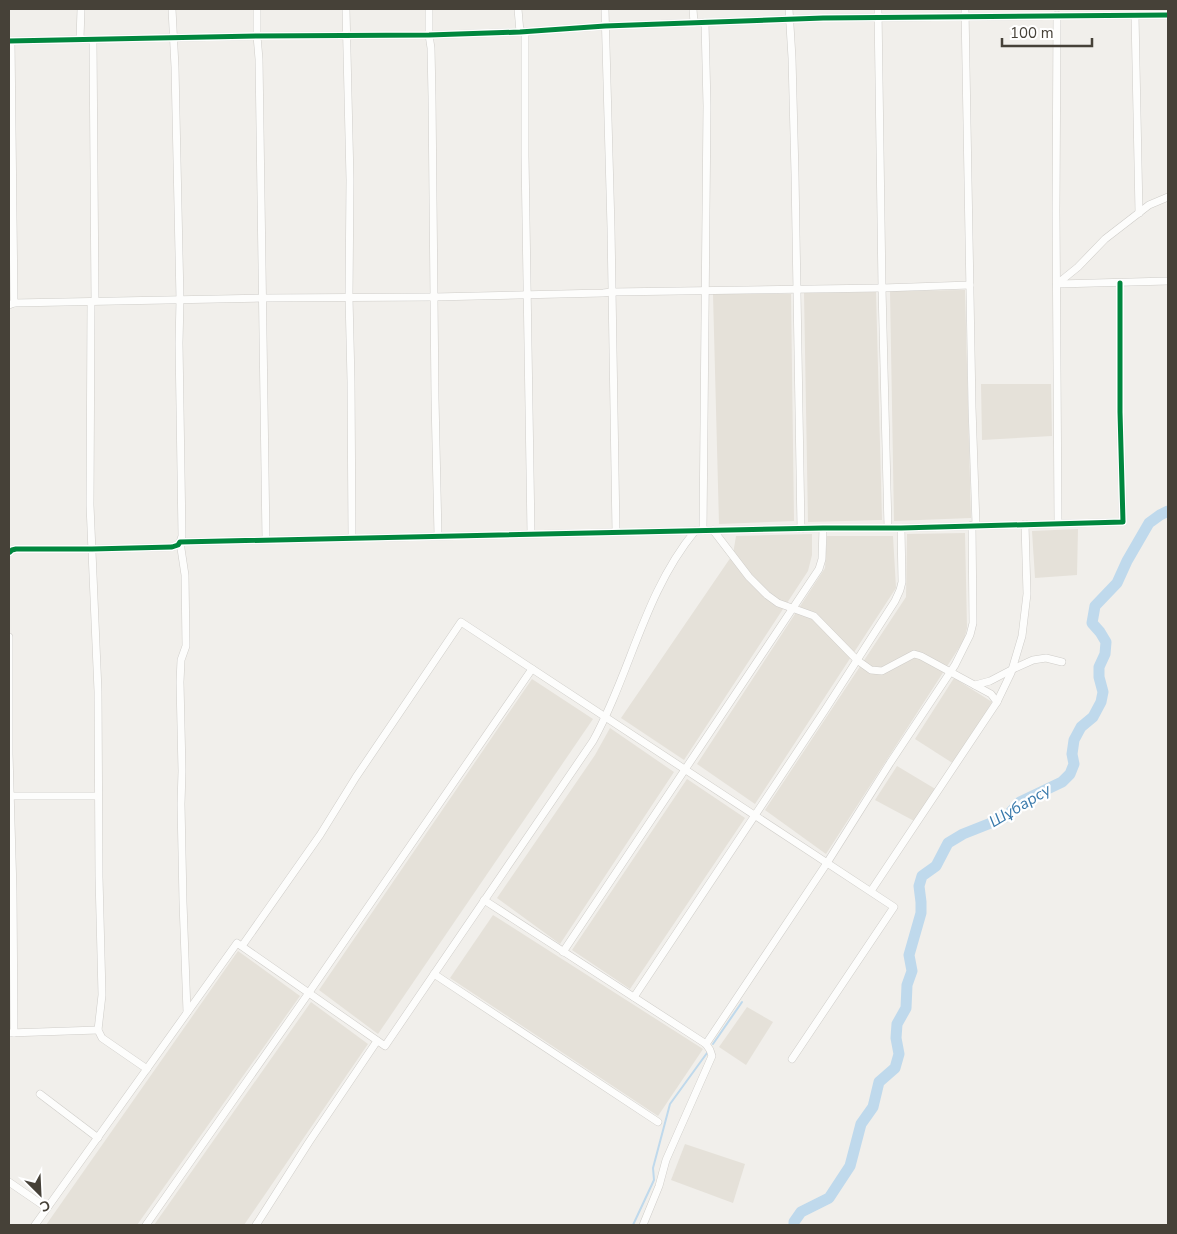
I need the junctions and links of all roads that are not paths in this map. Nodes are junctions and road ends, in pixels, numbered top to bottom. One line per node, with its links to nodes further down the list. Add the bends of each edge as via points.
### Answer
1 (81, 9): 25 (street)
2 (172, 9): 24 (street)
3 (257, 9): 22 (street)
4 (346, 9): 23 (street)
5 (429, 9): 21 (street)
6 (518, 9): 20 (street)
7 (605, 9): 19 (street)
8 (693, 9): 18 (street)
9 (789, 9): 16 (street)
10 (878, 9): 15 (street)
11 (965, 12): 12 (street); 15 (street); 33 (street)
12 (1053, 13): 14 (street); 32 (street)
13 (1168, 14): 14 (street)
14 (1135, 15): 29 (street)
15 (878, 17): 16 (street); 34 (street)
16 (789, 19): 17 (street); 35 (street)
17 (706, 22): 18 (street); 36 (street)
18 (694, 23): 19 (street)
19 (605, 26): 20 (street); 37 (street)
20 (522, 31): 21 (street); 38 (street)
21 (429, 35): 23 (street); 40 (street, via 432,58)
22 (257, 36): 23 (street); 24 (street); 41 (street)
23 (347, 36): 39 (street)
24 (173, 38): 26 (street); 42 (street)
25 (80, 39): 26 (street); 27 (street)
26 (93, 40): 43 (street)
27 (10, 41): 44 (street)
28 (1168, 198): 29 (street)
29 (1139, 213): 32 (street, via 1105,239)
30 (1168, 281): 31 (street)
31 (1120, 283): 32 (street); 45 (street, via 1123,522)
32 (1057, 284): 45 (street)
33 (970, 285): 34 (street); 47 (street)
34 (882, 288): 35 (street); 49 (street)
35 (797, 289): 36 (street); 51 (street)
36 (705, 290): 37 (street); 52 (street)
37 (612, 292): 38 (street); 54 (street)
38 (526, 295): 40 (street); 55 (street)
39 (349, 297): 40 (street); 41 (street); 57 (street)
40 (434, 297): 56 (street)
41 (264, 298): 42 (street); 58 (street)
42 (180, 300): 43 (street); 59 (street)
43 (93, 301): 44 (street); 60 (street)
44 (12, 304)
45 (1058, 523): 46 (street)
46 (1025, 524): 47 (street); 67 (street, via 1027,594 1022,636)
47 (974, 525): 50 (street); 68 (street, via 973,623)
48 (823, 528): 49 (street); 51 (street); 62 (street, via 819,569)
49 (888, 528): 50 (street)
50 (901, 528): 64 (street, via 900,590)
51 (801, 529): 53 (street)
52 (699, 530): 53 (street); 54 (street); 71 (street, via 681,548 647,611)
53 (713, 530): 62 (street, via 749,578 778,603)
54 (616, 532): 55 (street)
55 (530, 534): 56 (street)
56 (438, 536): 57 (street)
57 (352, 538): 58 (street)
58 (266, 540): 59 (street)
59 (180, 542): 60 (street, via 172,547); 84 (street, via 186,646 181,660 180,682)
60 (92, 549): 61 (street, via 16,548); 74 (street, via 98,691)
61 (9, 552)
62 (793, 608): 64 (street, via 814,616); 72 (street)
63 (9, 637): 73 (street)
64 (857, 660): 68 (street, via 871,670 882,671 914,654); 75 (street)
65 (1062, 662): 67 (street, via 1046,658)
66 (532, 669): 71 (street); 79 (street, via 461,622); 82 (street)
67 (1013, 669): 69 (street); 70 (street)
68 (950, 672): 69 (street); 76 (street)
69 (975, 685): 70 (street)
70 (998, 702): 77 (street)
71 (606, 718): 72 (street); 78 (street)
72 (685, 768): 75 (street); 80 (street)
73 (10, 796): 74 (street); 86 (street, via 13,891)
74 (98, 796): 85 (street, via 102,995)
75 (755, 815): 76 (street); 83 (street)
76 (827, 862): 77 (street); 88 (street)
77 (871, 891): 89 (street, via 894,907)
78 (484, 900): 80 (street); 81 (street)
79 (242, 946): 82 (street); 84 (street, via 237,943)
80 (563, 952): 83 (street)
81 (434, 974): 87 (street, via 385,1046); 92 (street)
82 (309, 994): 87 (street); 97 (street)
83 (634, 998): 88 (street)
84 (187, 1012): 90 (street)
85 (98, 1030): 86 (street); 90 (street, via 102,1038)
86 (11, 1033)
87 (377, 1041): 98 (street)
88 (706, 1044): 99 (street, via 712,1056 666,1160)
89 (792, 1059)
90 (147, 1069): 93 (street)
91 (40, 1094): 93 (street)
92 (658, 1122)
93 (98, 1138): 95 (street)
94 (9, 1182): 95 (street)
95 (47, 1208): 96 (street)
96 (35, 1225)
97 (146, 1225)
98 (256, 1225)
99 (643, 1225)

